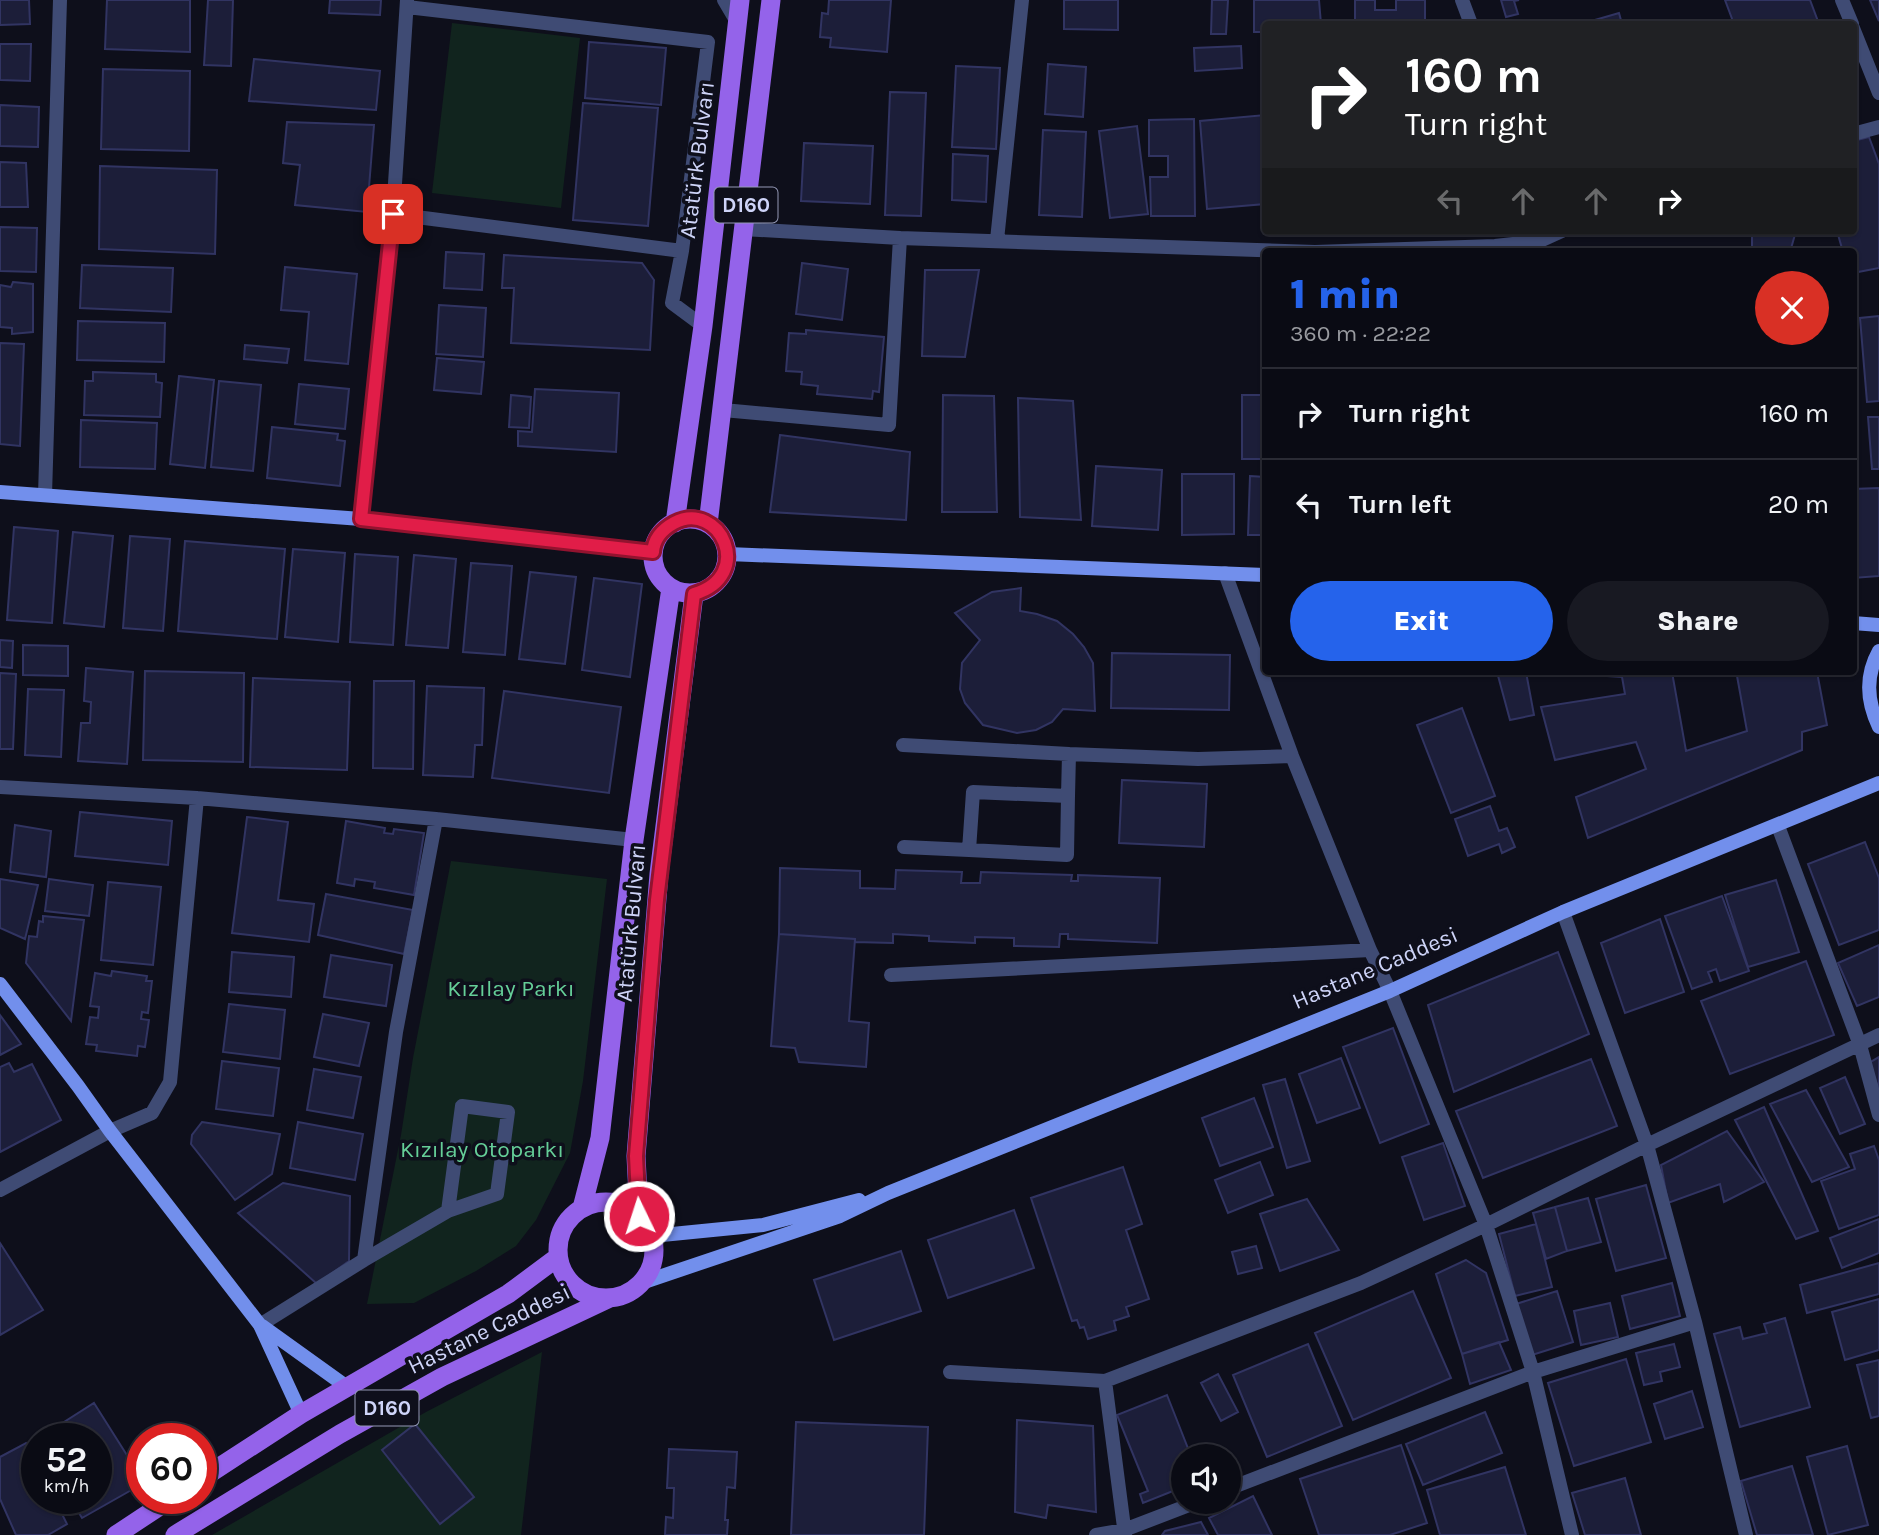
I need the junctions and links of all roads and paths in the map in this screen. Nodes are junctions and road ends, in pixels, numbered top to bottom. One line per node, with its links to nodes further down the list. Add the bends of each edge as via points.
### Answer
1 (60, 0): 27 (street)
2 (724, 0): 11 (street)
3 (740, 0): 11 (main road, Atatürk Bulvarı / D160)
4 (771, 0): 17 (main road, D160)
5 (1022, 0): 19 (street)
6 (1462, 0): 9 (street)
7 (1842, 0): 10 (street)
8 (407, 3): 16 (street); 23 (street, via 708,42)
9 (1470, 21)
10 (1851, 21)
11 (737, 22): 24 (main road, Atatürk Bulvarı / D160)
12 (1857, 36): 13 (street)
13 (1879, 93)
14 (1879, 127): 15 (street)
15 (1857, 133)
16 (393, 214): 23 (street); 28 (street)
17 (743, 229): 18 (street); 25 (main road, D160)
18 (900, 238): 19 (street); 25 (street, via 890,425)
19 (997, 240): 22 (street)
20 (1539, 241): 21 (street)
21 (1435, 248)
22 (1262, 250)
23 (682, 251): 24 (street, via 672,303)
24 (702, 326): 29 (main road, Atatürk Bulvarı)
25 (723, 410): 30 (main road)
26 (0, 492): 27 (main road)
27 (45, 495): 28 (main road)
28 (361, 519): 31 (main road)
29 (675, 523): 30 (main road, via 691,518); 31 (main road, via 659,536)
30 (708, 524): 32 (main road, via 723,537)
31 (653, 552): 35 (main road, via 655,570)
32 (728, 554): 33 (main road); 36 (main road, via 716,584)
33 (1225, 573): 34 (main road); 40 (street)
34 (1262, 575)
35 (671, 589): 36 (main road); 52 (main road, Atatürk Bulvarı)
36 (694, 594): 69 (main road, Atatürk Bulvarı, via 658,887 636,1156)
37 (1857, 623): 38 (main road)
38 (1879, 625)
39 (1879, 651): 42 (main road, via 1870,670 1868,692)
40 (1262, 674)
41 (1262, 675): 45 (street)
42 (1879, 727)
43 (903, 745): 44 (street)
44 (1069, 754): 45 (street, via 1198,759); 48 (street)
45 (1292, 756): 56 (street)
46 (1879, 783): 51 (main road, Hastane Caddesi)
47 (0, 787): 49 (street)
48 (1068, 796): 54 (street, via 973,792); 54 (street, via 1067,855)
49 (197, 798): 50 (street); 63 (street, via 170,1082 152,1112)
50 (436, 819): 52 (street); 73 (street, via 396,1032)
51 (1778, 826): 55 (main road, Hastane Caddesi); 61 (street)
52 (634, 840): 67 (main road, Atatürk Bulvarı, via 604,1112)
53 (904, 847): 54 (street)
54 (969, 850)
55 (1563, 912): 59 (main road, Hastane Caddesi); 64 (street)
56 (1370, 950): 57 (street); 59 (street)
57 (891, 975)
58 (0, 985): 63 (main road)
59 (1390, 991): 66 (main road, Hastane Caddesi); 70 (street)
60 (1879, 1035): 61 (street)
61 (1860, 1045): 62 (street); 64 (street)
62 (1879, 1115)
63 (110, 1131): 65 (street); 77 (main road)
64 (1647, 1145): 70 (street); 76 (street)
65 (0, 1190)
66 (888, 1193): 71 (main road, Hastane Caddesi, via 762,1224); 74 (main road, Hastane Caddesi, via 840,1216)
67 (582, 1208): 69 (main road, via 610,1202); 72 (main road, via 562,1229)
68 (448, 1211): 68 (street, via 496,1194 508,1112 462,1106); 73 (street)
69 (639, 1216): 71 (main road)
70 (1486, 1225): 79 (street); 80 (street, via 1361,1283)
71 (652, 1236): 74 (main road, via 652,1264)
72 (558, 1257): 75 (main road, via 576,1288); 81 (main road, Hastane Caddesi / D160, via 508,1294)
73 (364, 1260): 77 (street)
74 (641, 1283): 75 (main road, D160)
75 (610, 1298): 89 (main road, Hastane Caddesi / D160, via 442,1377)
76 (1695, 1322): 79 (street); 92 (street)
77 (260, 1325): 81 (main road); 82 (main road)
78 (950, 1372): 80 (street)
79 (1533, 1372): 84 (street); 91 (street)
80 (1105, 1381): 87 (street)
81 (347, 1387): 82 (main road, Hastane Caddesi / D160)
82 (301, 1414): 83 (main road, Hastane Caddesi / D160)
83 (217, 1469)
84 (1241, 1484)
85 (1171, 1513): 87 (street)
86 (148, 1514): 88 (main road)
87 (1125, 1532): 90 (street)
88 (116, 1535)
89 (175, 1535)
90 (1096, 1535)
91 (1572, 1535)
92 (1745, 1535)

